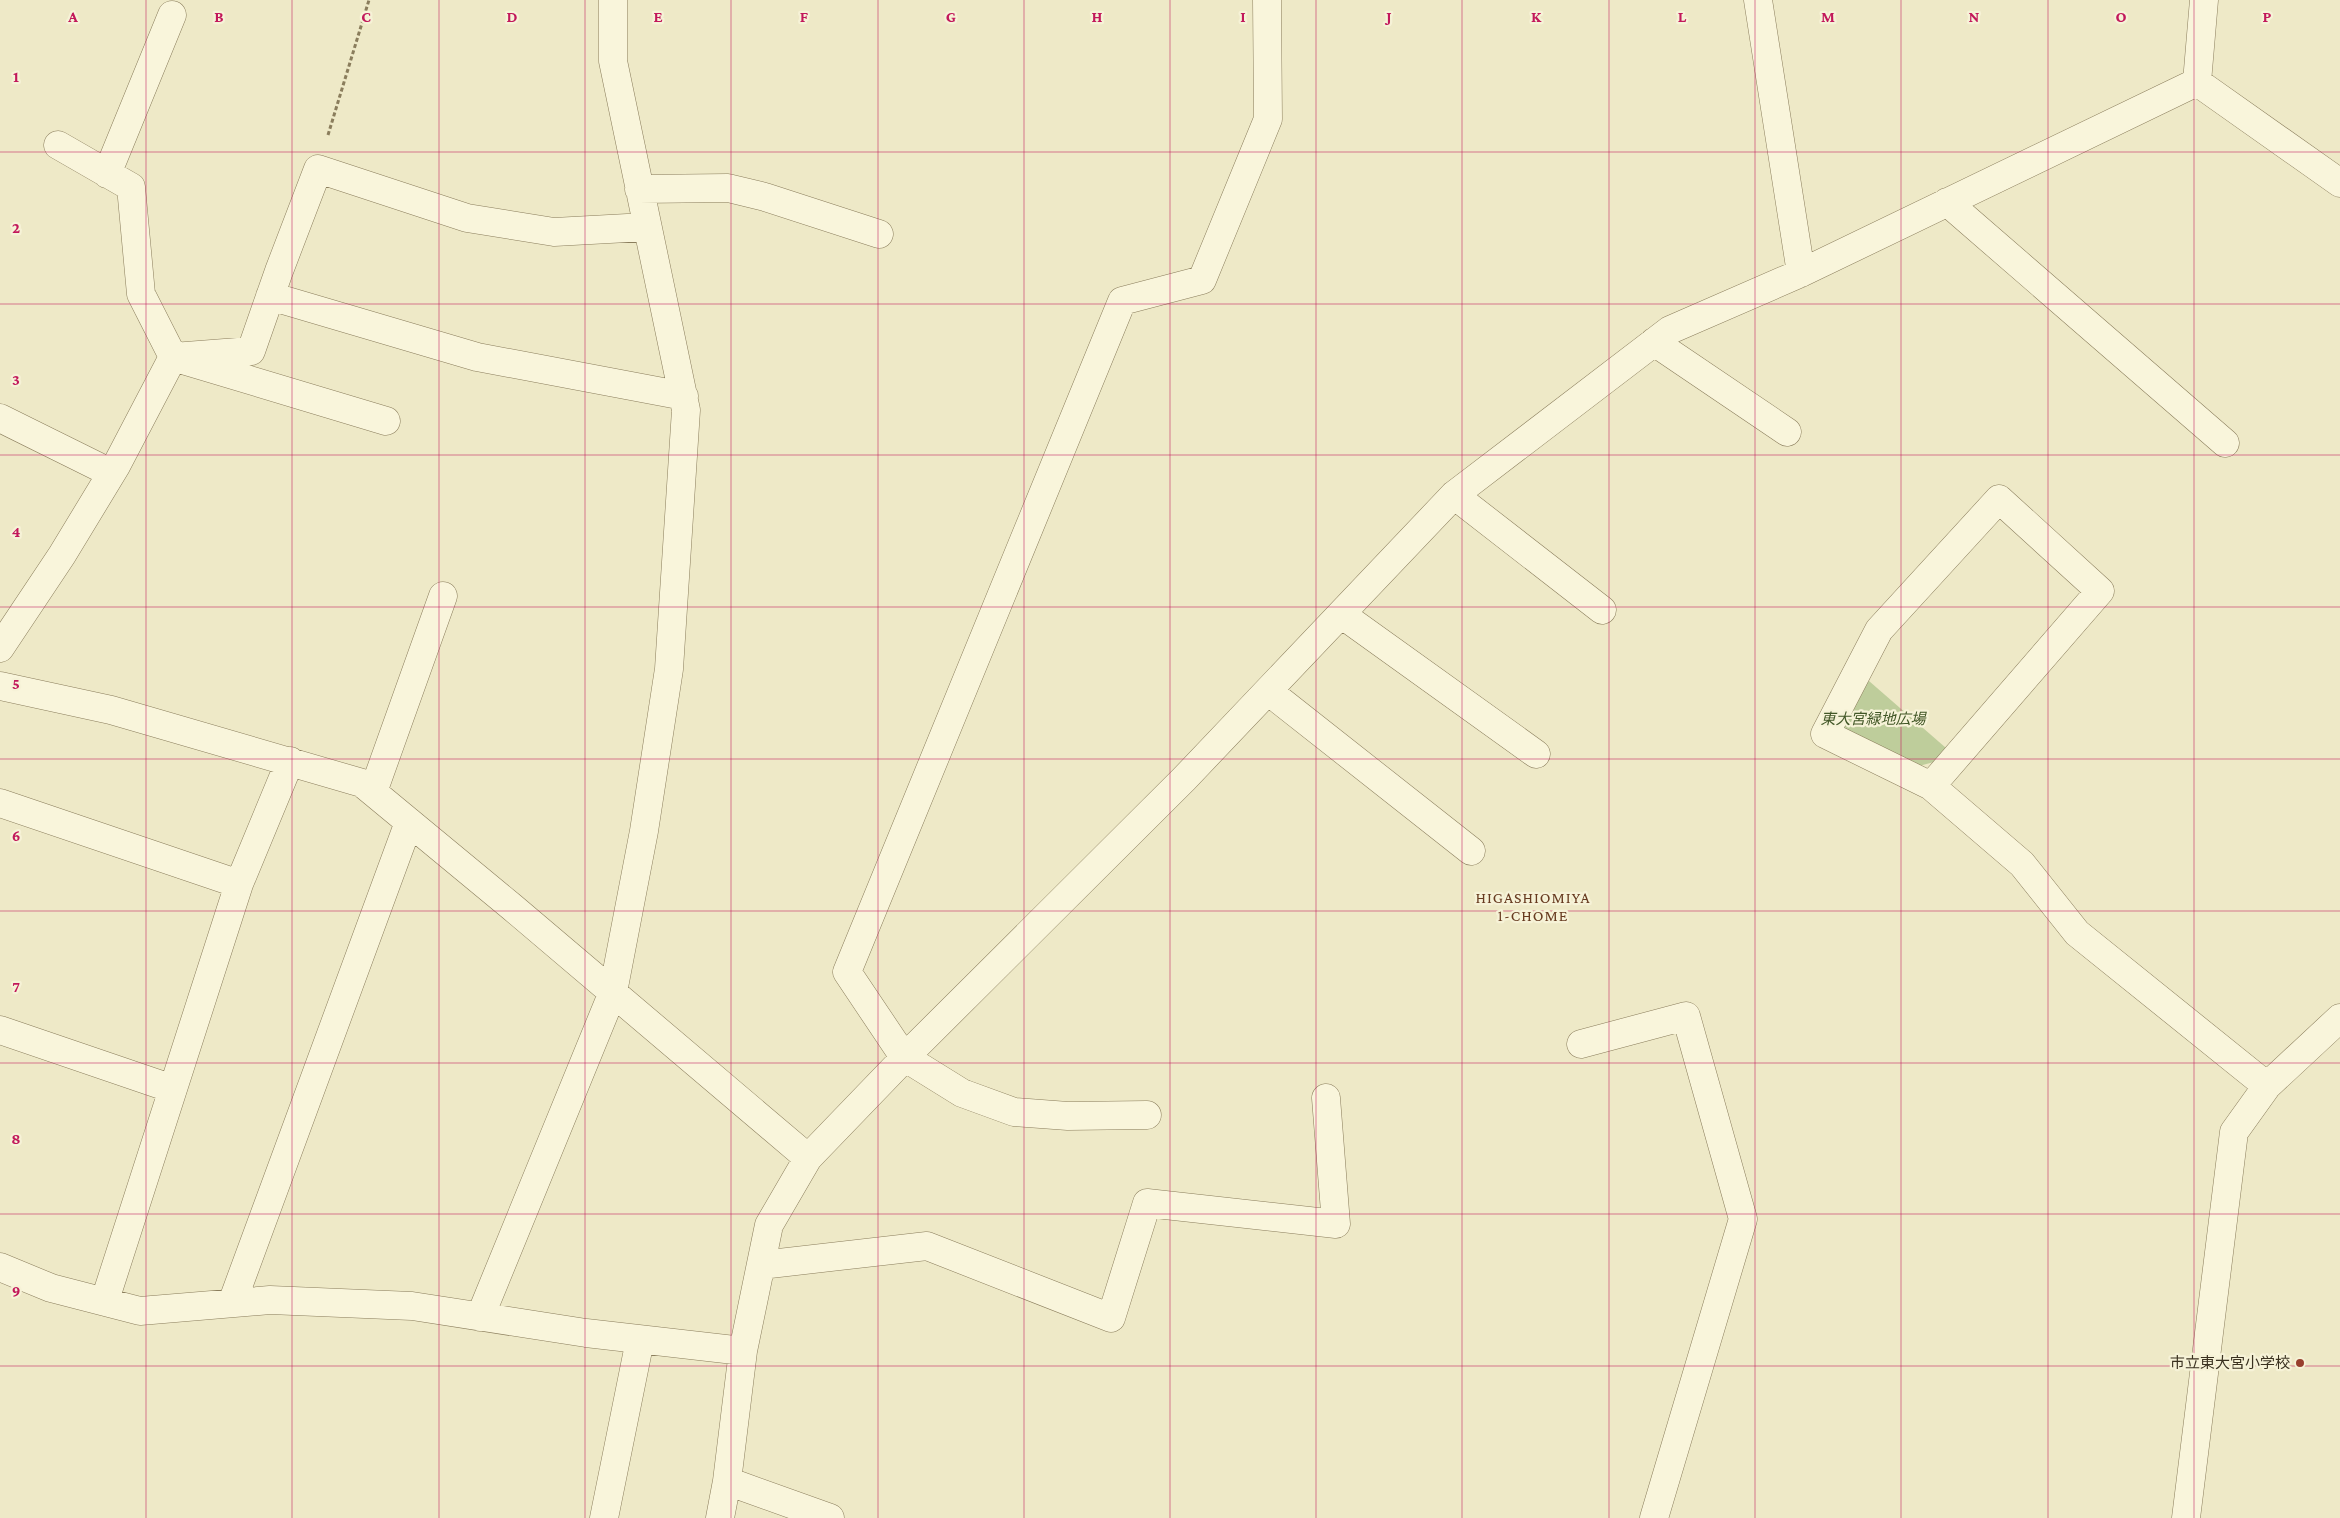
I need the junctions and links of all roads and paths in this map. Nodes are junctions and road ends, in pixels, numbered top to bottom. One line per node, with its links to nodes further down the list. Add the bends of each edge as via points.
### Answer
1 (369, 0): 9 (path)
2 (612, 0): 12 (street, via 613,61)
3 (1267, 0): 45 (street, via 1268,120 1202,280 1122,301 847,972)
4 (1758, 0): 16 (street)
5 (2204, 0): 7 (street)
6 (172, 15): 10 (street)
7 (2197, 82): 11 (street); 13 (street)
8 (58, 145): 10 (street)
9 (318, 169): 14 (street, via 467,218 554,232); 17 (street)
10 (107, 174): 19 (street, via 131,188 141,294)
11 (2340, 182)
12 (639, 189): 14 (street); 15 (street, via 728,188)
13 (1947, 202): 16 (street); 24 (street)
14 (646, 227): 20 (street)
15 (879, 234)
16 (1801, 273): 18 (street, via 1670,330)
17 (270, 296): 19 (street, via 251,351); 20 (street, via 477,357)
18 (1654, 342): 23 (street); 26 (street)
19 (173, 357): 22 (street); 25 (street)
20 (684, 396): 41 (street, via 686,410 669,669 644,831)
21 (0, 418): 25 (street)
22 (386, 421)
23 (1787, 432)
24 (2225, 443)
25 (111, 473): 30 (street, via 62,555)
26 (1454, 495): 28 (street); 29 (street)
27 (443, 596): 36 (street)
28 (1602, 610)
29 (1341, 614): 32 (street); 33 (street)
30 (0, 648)
31 (0, 686): 34 (street, via 112,710)
32 (1268, 691): 39 (street); 45 (street)
33 (1536, 754)
34 (290, 761): 36 (street, via 362,783); 40 (street)
35 (1931, 786): 35 (street, via 1825,734 1880,630 1999,499 2100,591); 46 (street, via 2022,864 2077,933)
36 (373, 792): 38 (street)
37 (0, 803): 40 (street)
38 (410, 822): 41 (street); 54 (street)
39 (1471, 851)
40 (239, 884): 47 (street)
41 (613, 992): 50 (street); 55 (street)
42 (2340, 1018): 46 (street)
43 (0, 1030): 47 (street)
44 (1581, 1044): 62 (street, via 1686,1016 1743,1219)
45 (904, 1057): 49 (street, via 962,1093 1014,1112 1076,1116); 50 (street)
46 (2267, 1086): 63 (street, via 2234,1132)
47 (173, 1089): 53 (street)
48 (1326, 1098): 51 (street, via 1336,1224 1147,1203 1111,1318 927,1246)
49 (1147, 1115)
50 (808, 1158): 51 (street, via 769,1225)
51 (761, 1265): 57 (street)
52 (0, 1267): 53 (street, via 50,1288)
53 (105, 1300): 54 (street, via 140,1311)
54 (232, 1303): 55 (street, via 270,1300 412,1306)
55 (480, 1316): 56 (street)
56 (640, 1340): 57 (street); 59 (street)
57 (743, 1351): 58 (street)
58 (727, 1481): 60 (street); 61 (street)
59 (604, 1518)
60 (720, 1518)
61 (830, 1518)
62 (1654, 1518)
63 (2186, 1518)

